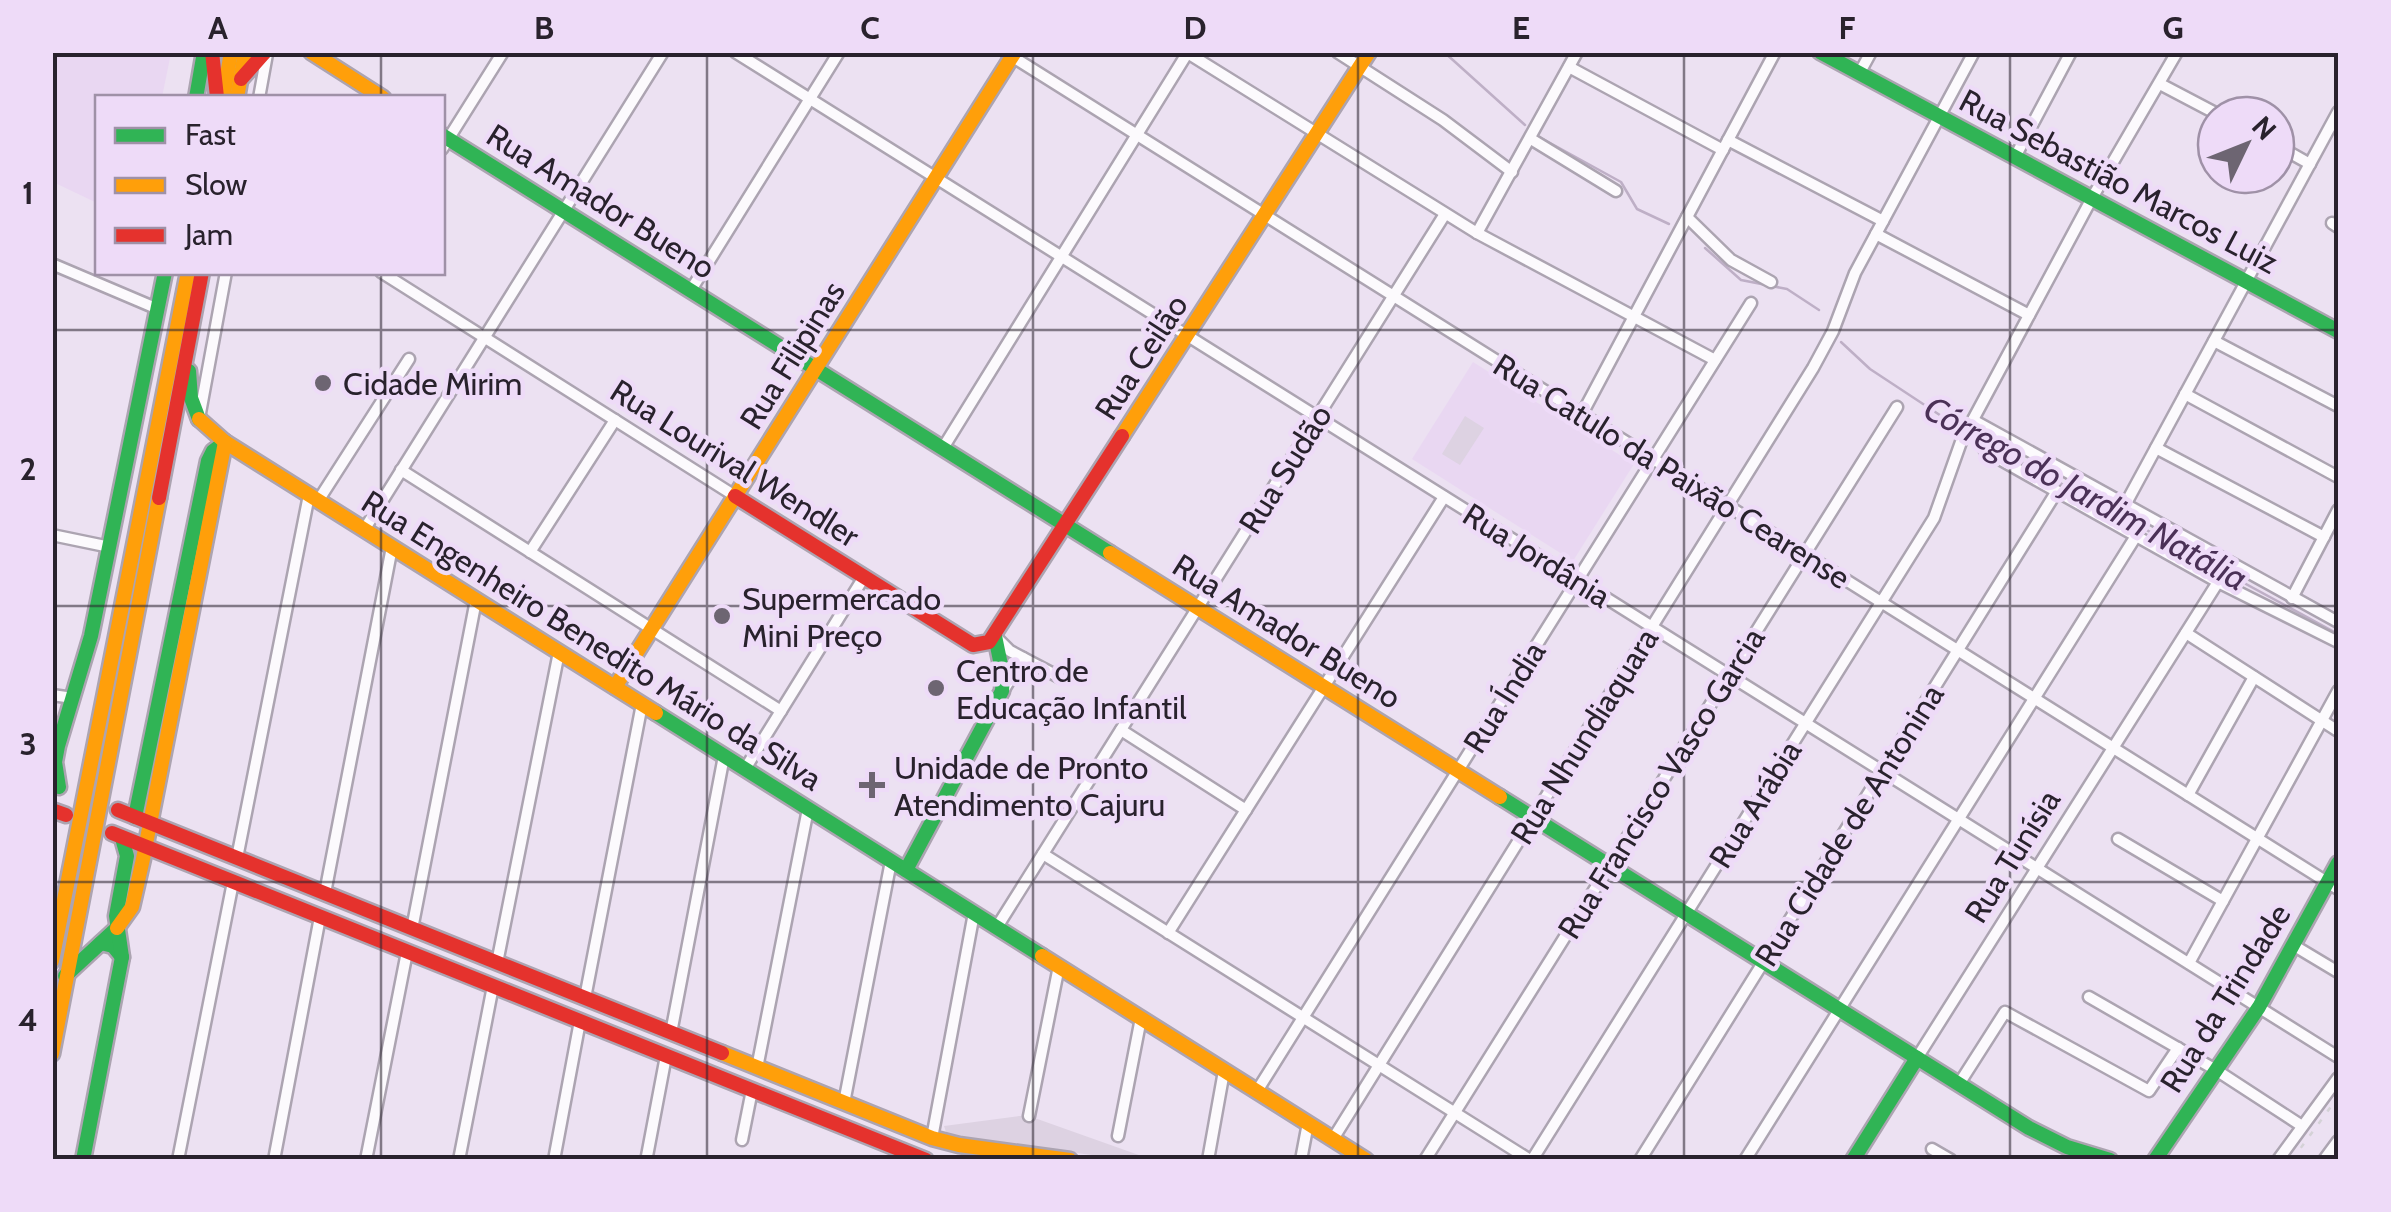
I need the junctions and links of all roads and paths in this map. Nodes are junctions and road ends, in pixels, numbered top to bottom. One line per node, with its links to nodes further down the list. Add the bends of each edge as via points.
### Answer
1 (204, 52): 27 (main road)
2 (212, 52): 28 (main road)
3 (231, 52): 29 (main road)
4 (246, 52): 25 (main road)
5 (266, 52): 25 (main road); 31 (street)
6 (311, 52): 32 (main road)
7 (503, 52): 40 (street)
8 (663, 52): 49 (street)
9 (735, 52): 33 (street, Rua Jordânia)
10 (839, 52): 33 (street)
11 (1337, 52): 22 (street)
12 (1370, 52): 22 (main road, Rua Ceilão)
13 (1577, 52): 23 (street)
14 (1775, 52): 41 (street)
15 (1820, 52): 24 (main road, Rua Sebastião Marcos Luiz)
16 (1871, 52): 24 (street)
17 (1974, 52): 36 (street, Rua Nhundiaquara)
18 (2071, 52): 42 (street)
19 (2177, 52): 26 (street, Rua Arábia)
20 (1187, 53): 37 (street); 38 (street)
21 (1011, 54): 38 (street, Rua Catulo da Paixão Cearense); 46 (main road, Rua Filipinas)
22 (1360, 66): 37 (main road, Rua Ceilão); 45 (street)
23 (1569, 67): 39 (street); 41 (street)
24 (1860, 74): 36 (main road, Rua Sebastião Marcos Luiz)
25 (240, 80): 30 (main road)
26 (2160, 84): 34 (street); 48 (street, Rua Arábia)
27 (197, 95)
28 (219, 95)
29 (221, 95)
30 (238, 95)
31 (259, 95)
32 (378, 95)
33 (810, 99): 46 (street, Rua Jordânia); 65 (street)
34 (2196, 103)
35 (2338, 112): 44 (street)
36 (1940, 117): 42 (main road, Rua Sebastião Marcos Luiz); 53 (street, Rua Nhundiaquara)
37 (1316, 134): 50 (street); 51 (main road, Rua Ceilão)
38 (1137, 136): 51 (street, Rua Catulo da Paixão Cearense); 56 (street)
39 (1531, 140): 45 (street); 47 (street)
40 (445, 141): 49 (main road, Rua Amador Bueno)
41 (1725, 145): 52 (street); 53 (street)
42 (2015, 157): 48 (main road, Rua Sebastião Marcos Luiz)
43 (2296, 157): 44 (street)
44 (2310, 164): 63 (street)
45 (1512, 172): 54 (street)
46 (936, 178): 56 (street, Rua Jordânia); 78 (main road, Rua Filipinas)
47 (1616, 192)
48 (2092, 198): 63 (main road, Rua Sebastião Marcos Luiz); 69 (street, Rua Arábia)
49 (564, 211): 65 (main road, Rua Amador Bueno); 73 (street)
50 (1445, 214): 54 (street); 66 (street, Rua Sudão)
51 (1264, 215): 66 (street, Rua Catulo da Paixão Cearense); 72 (main road, Rua Ceilão)
52 (1687, 217): 64 (street, via 1731,260); 70 (street)
53 (1883, 221): 55 (street, Rua Nhundiaquara)
54 (1476, 233): 70 (street)
55 (1876, 234): 69 (street); 99 (street, Rua Nhundiaquara, via 1833,331)
56 (1062, 257): 72 (street, Rua Jordânia); 88 (street)
57 (52, 264): 68 (street)
58 (164, 275): 68 (main road)
59 (187, 275): 186 (main road)
60 (201, 275): 75 (main road)
61 (225, 275): 83 (street)
62 (386, 275): 73 (street, Rua Lourival Wendler)
63 (2247, 281): 71 (main road, Rua Sebastião Marcos Luiz); 74 (street)
64 (1771, 282)
65 (691, 290): 78 (main road, Rua Amador Bueno)
66 (1394, 296): 82 (street, Rua Catulo da Paixão Cearense); 84 (street, Rua Sudão)
67 (1751, 303): 77 (street, Rua Índia)
68 (158, 309): 106 (main road)
69 (2029, 315): 86 (street, Rua Arábia)
70 (1634, 316): 77 (street); 82 (street)
71 (2338, 331)
72 (1188, 336): 84 (street, Rua Jordânia); 101 (main road, Rua Ceilão)
73 (484, 338): 85 (street, Rua Lourival Wendler); 92 (street)
74 (2214, 340): 79 (street); 80 (street)
75 (188, 344): 83 (main road); 192 (main road)
76 (409, 359): 97 (street)
77 (1715, 360): 91 (street, Rua Índia)
78 (816, 368): 88 (main road, Rua Amador Bueno); 95 (main road, Rua Filipinas)
79 (2185, 394): 89 (street); 93 (street)
80 (2338, 406)
81 (1897, 407): 109 (street, Rua Francisco Vasco Garcia)
82 (1582, 414): 91 (street, Rua Catulo da Paixão Cearense)
83 (198, 418): 87 (main road, Rua Engenheiro Benedito Mário da Silva)
84 (1317, 418): 96 (street, Rua Jordânia); 116 (street, Rua Sudão)
85 (615, 420): 95 (street, Rua Lourival Wendler); 108 (street)
86 (1973, 420): 98 (street); 115 (street, Rua Arábia, via 1939,509)
87 (225, 442): 97 (main road, Rua Engenheiro Benedito Mário da Silva); 153 (main road, via 208,461); 156 (main road)
88 (944, 448): 101 (main road, Rua Amador Bueno)
89 (2156, 448): 98 (street); 105 (street)
90 (1986, 451): 94 (street)
91 (1653, 459): 99 (street, Rua Catulo da Paixão Cearense); 111 (street, Rua Índia)
92 (402, 470): 102 (street); 108 (street)
93 (2338, 477)
94 (2057, 492): 104 (street); 123 (street, Rua Cidade de Antonina)
95 (736, 496): 110 (main road, Rua Lourival Wendler); 119 (main road, Rua Filipinas)
96 (1444, 497): 111 (street, Rua Jordânia); 129 (street)
97 (314, 498): 102 (main road, Rua Engenheiro Benedito Mário da Silva); 161 (street)
98 (2125, 505): 113 (street)
99 (1728, 506): 109 (street, Rua Catulo da Paixão Cearense); 118 (street, Rua Nhundiaquara)
100 (2338, 510): 105 (street)
101 (1064, 524): 116 (main road, Rua Amador Bueno); 121 (main road, Rua Ceilão)
102 (364, 530): 107 (main road, Rua Engenheiro Benedito Mário da Silva)
103 (52, 535): 106 (street)
104 (2136, 536): 112 (street); 134 (street)
105 (2324, 537): 113 (street)
106 (110, 547): 133 (main road)
107 (392, 547): 114 (main road, Rua Engenheiro Benedito Mário da Silva); 172 (street)
108 (530, 552): 119 (street)
109 (1804, 554): 115 (street, Rua Catulo da Paixão Cearense); 126 (street, Rua Francisco Vasco Garcia)
110 (864, 577): 121 (main road, Rua Lourival Wendler, via 973,645); 137 (street)
111 (1577, 580): 118 (street, Rua Jordânia); 146 (street, Rua Índia)
112 (2218, 582): 120 (street, Rua Tunísia); 122 (street)
113 (2292, 598): 117 (street)
114 (476, 600): 124 (main road, Rua Engenheiro Benedito Mário da Silva); 179 (street)
115 (1882, 602): 123 (street, Rua Catulo da Paixão Cearense); 139 (street, Rua Arábia)
116 (1198, 608): 129 (main road, Rua Amador Bueno); 140 (street, Rua Sudão)
117 (2338, 622)
118 (1652, 627): 126 (street, Rua Jordânia); 154 (street, Rua Nhundiaquara)
119 (651, 629): 130 (main road, Rua Filipinas); 137 (street)
120 (2186, 633): 128 (street); 142 (street, Rua Tunísia)
121 (995, 636): 125 (street); 135 (main road, via 1004,683)
122 (2338, 642)
123 (1958, 650): 134 (street, Rua Catulo da Paixão Cearense); 147 (street, Rua Cidade de Antonina)
124 (559, 652): 130 (main road, Rua Engenheiro Benedito Mário da Silva); 188 (street)
125 (1024, 658): 127 (street); 135 (street)
126 (1729, 675): 139 (street, Rua Jordânia); 164 (street, Rua Francisco Vasco Garcia)
127 (1059, 677)
128 (2254, 677): 138 (street); 149 (street)
129 (1324, 686): 146 (main road, Rua Amador Bueno); 152 (street)
130 (614, 687): 136 (main road, Rua Engenheiro Benedito Mário da Silva)
131 (2338, 690): 138 (street)
132 (52, 695): 133 (street)
133 (73, 698): 143 (main road)
134 (2034, 698): 142 (street, Rua Catulo da Paixão Cearense); 155 (street)
135 (998, 700): 167 (main road)
136 (642, 704): 144 (main road, Rua Engenheiro Benedito Mário da Silva); 197 (street)
137 (781, 711): 145 (street)
138 (2322, 720): 141 (street); 157 (street)
139 (1806, 723): 147 (street, Rua Jordânia); 176 (street, Rua Arábia)
140 (1121, 730): 152 (street); 160 (street, Rua Sudão)
141 (2338, 731)
142 (2113, 748): 149 (street, Rua Catulo da Paixão Cearense); 166 (street, Rua Tunísia)
143 (54, 750): 148 (main road)
144 (724, 756): 145 (main road, Rua Engenheiro Benedito Mário da Silva); 205 (street)
145 (745, 769): 150 (main road, Rua Engenheiro Benedito Mário da Silva)
146 (1458, 770): 154 (main road, Rua Amador Bueno); 202 (street, Rua Índia)
147 (1882, 772): 155 (street, Rua Jordânia); 187 (street, Rua Cidade de Antonina)
148 (59, 789)
149 (2188, 795): 157 (street, Rua Catulo da Paixão Cearense)
150 (808, 809): 162 (main road, Rua Engenheiro Benedito Mário da Silva); 212 (street)
151 (118, 810): 153 (main road)
152 (1246, 810): 181 (street)
153 (135, 817): 156 (main road)
154 (1533, 818): 164 (main road, Rua Amador Bueno); 211 (street, Rua Nhundiaquara)
155 (1959, 819): 166 (street, Rua Jordânia); 200 (street)
156 (150, 823): 159 (main road); 161 (main road)
157 (2258, 838): 170 (street, Rua Catulo da Paixão Cearense); 174 (street)
158 (2118, 839): 174 (street)
159 (145, 847): 168 (main road); 178 (main road, via 132,907); 178 (main road, via 117,836 127,856)
160 (1043, 854): 180 (street, Rua Sudão); 181 (street)
161 (238, 858): 165 (main road)
162 (891, 861): 167 (main road, Rua Engenheiro Benedito Mário da Silva); 222 (street)
163 (2338, 863): 170 (main road, Rua da Trindade)
164 (1610, 865): 176 (main road, Rua Amador Bueno); 224 (street, Rua Francisco Vasco Garcia)
165 (261, 868): 169 (main road); 171 (main road, via 268,886)
166 (2037, 868): 189 (street, Rua Jordânia); 210 (street, Rua Tunísia)
167 (906, 870): 175 (main road, Rua Engenheiro Benedito Mário da Silva)
168 (233, 882): 171 (main road); 238 (street)
169 (295, 882): 172 (main road); 173 (main road, via 284,885)
170 (2333, 886): 183 (main road, Rua da Trindade)
171 (255, 891): 173 (main road)
172 (325, 894): 179 (main road)
173 (285, 902): 177 (main road)
174 (2222, 902): 189 (street)
175 (974, 913): 180 (main road, Rua Engenheiro Benedito Mário da Silva); 229 (street)
176 (1686, 913): 187 (main road, Rua Amador Bueno); 249 (street, Rua Arábia)
177 (320, 917): 184 (main road); 239 (street)
178 (117, 928): 182 (main road); 185 (main road)
179 (412, 928): 188 (main road)
180 (997, 928): 190 (main road, Rua Engenheiro Benedito Mário da Silva)
181 (1168, 933): 202 (street)
182 (101, 943): 185 (main road); 192 (main road)
183 (2293, 945): 191 (street); 199 (main road, Rua da Trindade)
184 (407, 952): 194 (main road); 240 (street)
185 (122, 957): 237 (main road)
186 (52, 961)
187 (1764, 962): 200 (main road, Rua Amador Bueno); 250 (street, Rua Cidade de Antonina)
188 (497, 963): 193 (main road)
189 (2188, 963): 199 (street, Rua Jordânia)
190 (1058, 966): 203 (main road, Rua Engenheiro Benedito Mário da Silva); 225 (street)
191 (2338, 972)
192 (65, 976): 207 (main road)
193 (536, 979): 195 (main road); 198 (main road, via 544,993)
194 (493, 986): 198 (main road); 241 (street)
195 (570, 992): 197 (main road); 201 (main road, via 555,1002)
196 (2090, 996): 206 (street)
197 (585, 998): 205 (main road)
198 (530, 1001): 201 (main road)
199 (2259, 1007): 209 (street, Rua Jordânia); 213 (main road, Rua da Trindade)
200 (1839, 1009): 210 (main road, Rua Amador Bueno); 251 (street)
201 (564, 1014): 204 (main road)
202 (1303, 1017): 211 (street); 220 (street, Rua Índia)
203 (1141, 1018): 214 (main road, Rua Engenheiro Benedito Mário da Silva); 228 (street)
204 (580, 1021): 208 (main road); 242 (street)
205 (671, 1033): 212 (main road)
206 (2178, 1048): 213 (street); 217 (street, via 2149,1090 2006,1012)
207 (52, 1054)
208 (666, 1056): 218 (main road); 234 (street)
209 (2338, 1057)
210 (1917, 1058): 217 (main road, Rua Amador Bueno); 252 (main road, Rua Tunísia)
211 (1379, 1065): 224 (street); 230 (street, Rua Nhundiaquara)
212 (756, 1068): 216 (main road)
213 (2216, 1070): 227 (street); 255 (main road, Rua da Trindade)
214 (1224, 1071): 220 (main road, Rua Engenheiro Benedito Mário da Silva); 245 (street)
215 (2338, 1078): 227 (street)
216 (786, 1080): 219 (main road); 221 (main road, via 792,1089)
217 (1960, 1084): 254 (main road, Rua Amador Bueno, via 2053,1141)
218 (752, 1090): 221 (main road); 231 (street)
219 (814, 1091): 222 (main road); 223 (main road, via 805,1096)
220 (1257, 1091): 226 (main road, Rua Engenheiro Benedito Mário da Silva)
221 (782, 1102): 223 (main road)
222 (844, 1103): 229 (main road)
223 (806, 1111): 243 (main road)
224 (1455, 1112): 248 (street, Rua Francisco Vasco Garcia); 249 (street)
225 (1029, 1116)
226 (1308, 1124): 230 (main road, Rua Engenheiro Benedito Mário da Silva); 246 (street)
227 (2302, 1126): 256 (street)
228 (1118, 1136)
229 (932, 1138): 235 (main road)
230 (1333, 1139): 247 (main road, Rua Engenheiro Benedito Mário da Silva)
231 (742, 1140)
232 (2338, 1140): 236 (street)
233 (1932, 1148): 253 (street)
234 (647, 1156)
235 (1068, 1158): 244 (main road)
236 (2329, 1158)
237 (83, 1160)
238 (178, 1160)
239 (274, 1160)
240 (366, 1160)
241 (459, 1160)
242 (554, 1160)
243 (926, 1160)
244 (1082, 1160)
245 (1208, 1160)
246 (1301, 1160)
247 (1366, 1160)
248 (1425, 1160)
249 (1531, 1160)
250 (1640, 1160)
251 (1745, 1160)
252 (1852, 1160)
253 (1951, 1160)
254 (2110, 1160)
255 (2155, 1160)
256 (2278, 1160)

